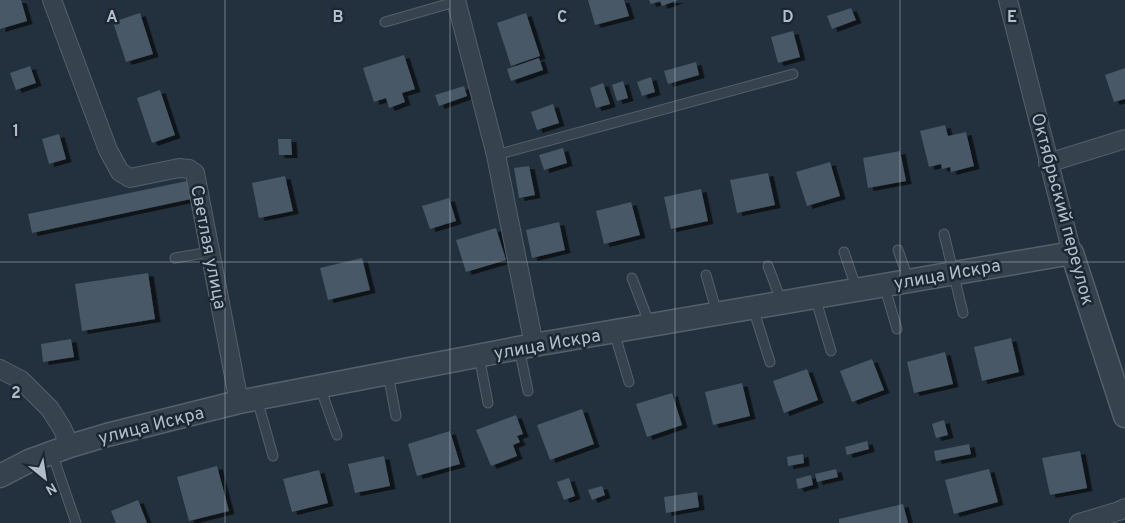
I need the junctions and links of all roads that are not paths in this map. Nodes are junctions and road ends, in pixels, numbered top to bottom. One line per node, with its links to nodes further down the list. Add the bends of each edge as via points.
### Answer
1 (52, 0): 11 (street, Светлая улица, via 108,150 120,172 130,178 179,168 189,169 195,174)
2 (1008, 0): 8 (street, Октябрьский переулок)
3 (455, 1): 4 (lane); 7 (street)
4 (385, 22)
5 (793, 74): 7 (lane)
6 (1125, 139): 8 (street)
7 (496, 155): 30 (street)
8 (1048, 163): 13 (street, Октябрьский переулок)
9 (944, 234): 16 (lane)
10 (898, 250): 19 (lane)
11 (210, 252): 14 (lane); 39 (street, Светлая улица)
12 (844, 252): 21 (lane)
13 (1072, 253): 16 (street, улица Искра); 42 (street, Октябрьский переулок)
14 (174, 258)
15 (768, 266): 23 (lane)
16 (953, 273): 19 (street, улица Искра); 25 (lane)
17 (706, 275): 26 (lane)
18 (632, 278): 27 (lane)
19 (909, 281): 20 (street, улица Искра)
20 (883, 285): 21 (street, улица Искра); 28 (lane)
21 (858, 290): 22 (street, улица Искра)
22 (815, 297): 23 (street, улица Искра); 31 (lane)
23 (782, 303): 24 (street, улица Искра)
24 (753, 308): 26 (street, улица Искра); 33 (lane)
25 (963, 313)
26 (718, 314): 27 (street, улица Искра)
27 (650, 325): 29 (street, улица Искра)
28 (897, 328)
29 (614, 332): 30 (street, улица Искра); 36 (lane)
30 (526, 347): 32 (street, улица Искра); 38 (lane)
31 (831, 351)
32 (479, 356): 35 (street, улица Искра); 40 (lane)
33 (770, 362)
34 (0, 369): 44 (street, via 21,380 50,408 62,428)
35 (388, 374): 37 (street, улица Искра); 41 (lane)
36 (628, 382)
37 (320, 387): 39 (street, улица Искра); 43 (lane)
38 (528, 391)
39 (248, 401): 44 (street, улица Искра); 45 (lane)
40 (488, 403)
41 (396, 416)
42 (1125, 416)
43 (338, 435)
44 (61, 449): 46 (street, улица Искра); 48 (lane)
45 (273, 456)
46 (0, 476)
47 (1125, 508): 49 (street)
48 (76, 523)
49 (1079, 523)

